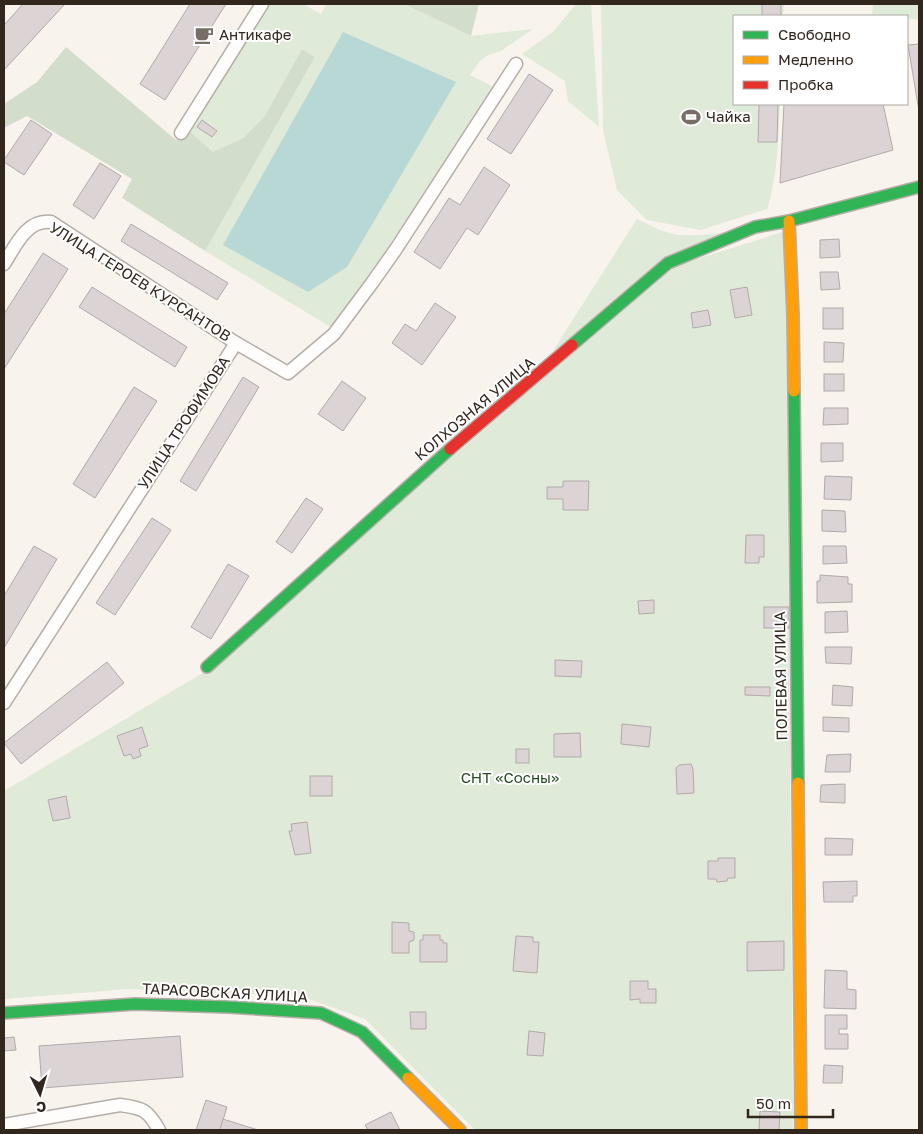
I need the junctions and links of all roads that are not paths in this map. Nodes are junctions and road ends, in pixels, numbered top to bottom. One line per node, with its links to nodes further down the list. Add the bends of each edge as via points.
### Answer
1 (262, 4): 3 (street)
2 (516, 64): 7 (street, УЛИЦА ТРОФИМОВА, via 396,249 334,334 288,374)
3 (181, 133)
4 (919, 187): 5 (street, КОЛХОЗНАЯ УЛИЦА)
5 (789, 221): 8 (street, КОЛХОЗНАЯ УЛИЦА, via 755,227 668,263 424,471); 14 (street, ПОЛЕВАЯ УЛИЦА, via 793,315)
6 (4, 264): 7 (street, УЛИЦА ГЕРОЕВ КУРСАНТОВ, via 28,228 41,222 51,222)
7 (236, 343): 9 (street, УЛИЦА ТРОФИМОВА)
8 (207, 666)
9 (4, 703)
10 (4, 1013): 13 (street, ТАРАСОВСКАЯ УЛИЦА, via 135,1004 321,1013 362,1032)
11 (4, 1125): 12 (street, via 120,1105 137,1107 151,1116)
12 (159, 1130)
13 (460, 1130)
14 (801, 1130)

